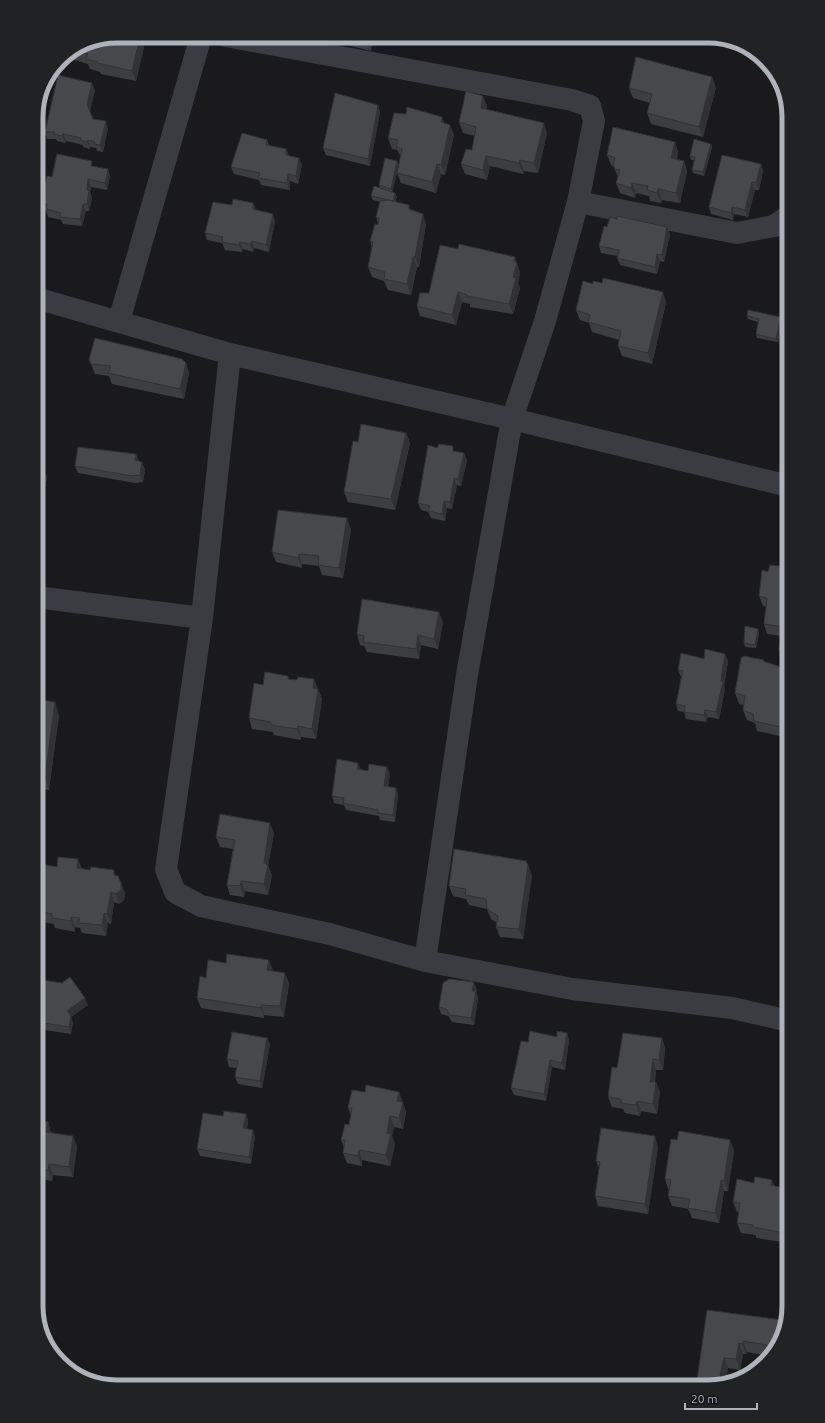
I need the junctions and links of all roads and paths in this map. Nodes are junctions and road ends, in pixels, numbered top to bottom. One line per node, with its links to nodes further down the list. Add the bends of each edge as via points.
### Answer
1 (199, 43): 6 (street)
2 (264, 43): 3 (street, via 590,106 594,121)
3 (578, 202): 4 (street, via 738,233 774,226); 8 (street, via 545,321)
4 (782, 221)
5 (43, 300): 6 (street)
6 (119, 321): 7 (street)
7 (230, 354): 8 (street); 11 (street)
8 (512, 419): 9 (street); 12 (street, via 467,675)
9 (782, 484)
10 (43, 598): 11 (street)
11 (202, 618): 12 (street, via 166,869 176,892 201,906 330,934)
12 (425, 961): 13 (street, via 572,989 732,1008)
13 (782, 1019)

